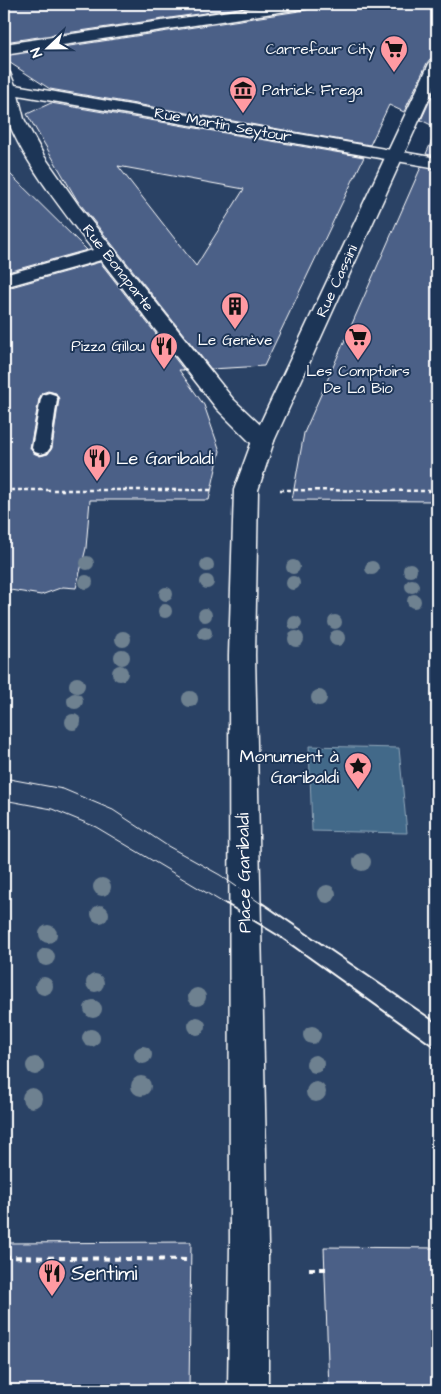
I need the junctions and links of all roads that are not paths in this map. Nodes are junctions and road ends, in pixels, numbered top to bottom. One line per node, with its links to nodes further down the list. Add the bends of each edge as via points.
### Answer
1 (306, 4): 2 (street)
2 (4, 49)
3 (437, 64): 5 (street, Rue Cassini)
4 (6, 82): 5 (street, Rue Martin Seytour); 7 (street, Rue Bonaparte, via 16,119 34,156)
5 (396, 155): 6 (street, Rue Martin Seytour); 10 (street, Rue Cassini)
6 (437, 163)
7 (106, 252): 8 (street); 10 (street, Rue Bonaparte, via 225,404)
8 (4, 281)
9 (49, 399): 11 (lane)
10 (262, 441): 12 (street, Rue Cassini, via 246,490)
11 (41, 448)
12 (246, 501): 13 (street, Place Garibaldi, via 242,656)
13 (248, 1390)

